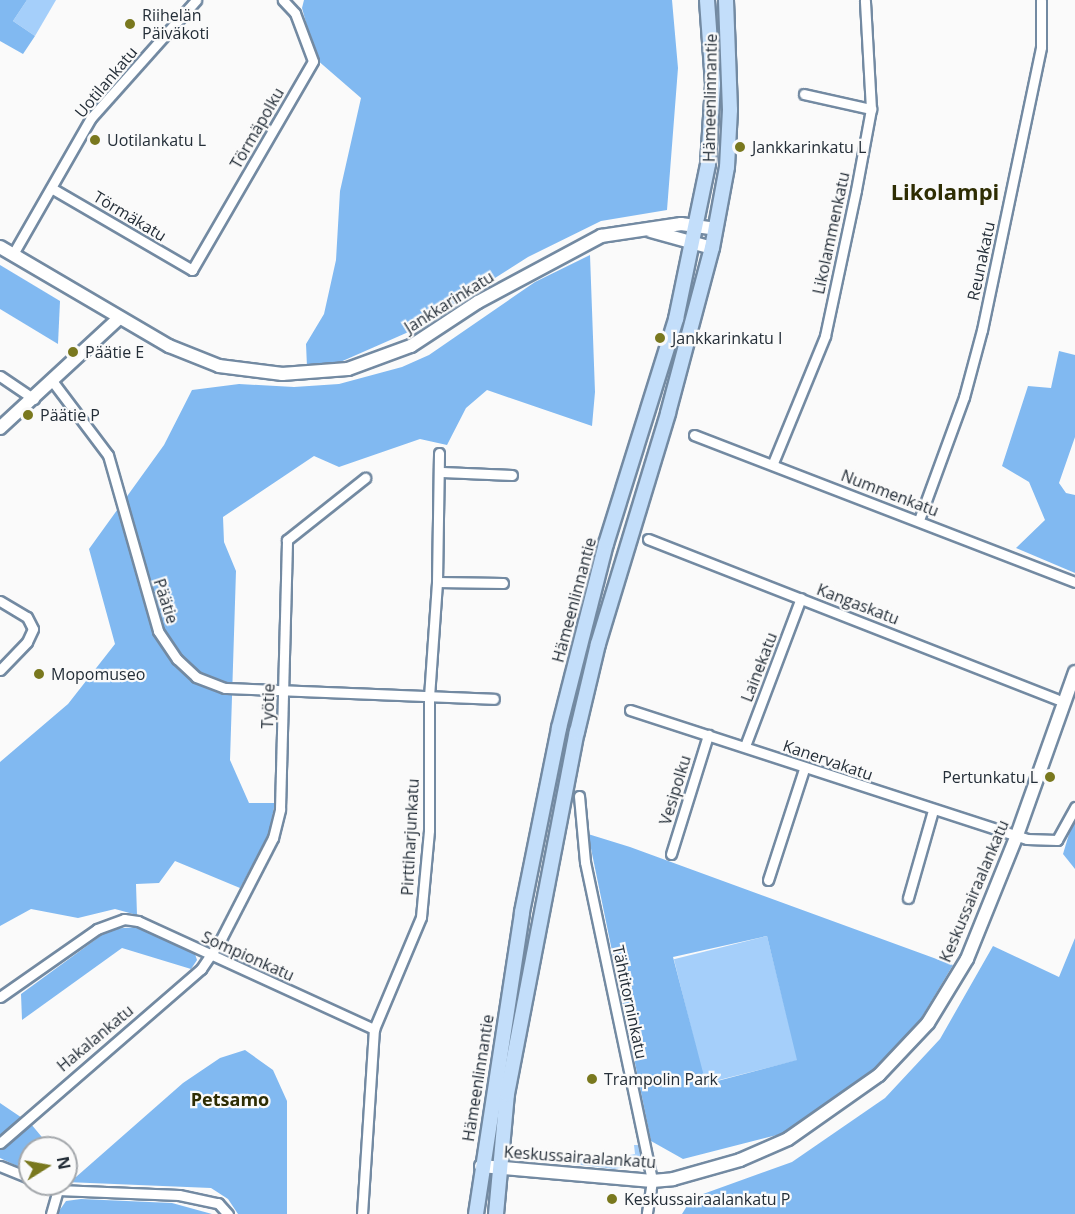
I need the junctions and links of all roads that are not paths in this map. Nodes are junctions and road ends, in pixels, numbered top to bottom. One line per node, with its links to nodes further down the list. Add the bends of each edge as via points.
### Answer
1 (196, 0): 9 (street, Uotilankatu, via 91,118)
2 (283, 0): 17 (street, Törmäpolku, via 295,13 313,61)
3 (706, 0): 10 (main road, Hämeenlinnantie, via 713,84 708,164)
4 (726, 0): 11 (main road, Hämeenlinnantie, via 730,110 727,167)
5 (865, 0): 8 (street, Likolammenkatu)
6 (1041, 0): 29 (street, Reunakatu, via 1041,47 982,330 960,409)
7 (804, 94): 8 (street)
8 (871, 109): 25 (street, Likolammenkatu, via 825,336)
9 (53, 189): 16 (street, Uotilankatu); 17 (street, Törmäkatu)
10 (696, 225): 11 (street, Jankkarinkatu); 12 (street, Jankkarinkatu); 13 (main road, Hämeenlinnantie)
11 (716, 229): 15 (main road, Hämeenlinnantie)
12 (650, 231): 13 (street, Jankkarinkatu); 18 (street, Jankkarinkatu, via 601,236 573,248 411,346 348,369 282,374 219,366 169,346)
13 (693, 243): 15 (street, Jankkarinkatu); 58 (main road, Hämeenlinnantie, via 676,319 606,544 559,728 522,912)
14 (0, 247): 16 (street, Jankkarinkatu)
15 (712, 248): 59 (main road, Hämeenlinnantie, via 675,391 597,644 507,1094)
16 (13, 254): 18 (street, Jankkarinkatu)
17 (192, 270)
18 (119, 318): 20 (street)
19 (0, 376): 21 (street)
20 (53, 382): 21 (street); 38 (street, Päätie, via 108,455 128,515 151,611 177,658 196,677 216,687)
21 (34, 399): 22 (street)
22 (0, 428)
23 (694, 435): 25 (street, Nummenkatu)
24 (439, 453): 26 (street, Pirttiharjunkatu)
25 (773, 463): 29 (street, Nummenkatu)
26 (442, 472): 27 (street); 31 (street, Pirttiharjunkatu)
27 (512, 476)
28 (365, 478): 38 (street, Työtie, via 287,540)
29 (919, 520): 32 (street, Nummenkatu)
30 (648, 539): 34 (street, Kangaskatu)
31 (437, 582): 33 (street); 39 (street, Pirttiharjunkatu)
32 (1075, 582)
33 (503, 583)
34 (801, 598): 41 (street, Kangaskatu); 44 (street, Lainekatu)
35 (0, 601): 36 (street, via 27,617 33,629 27,642)
36 (0, 670)
37 (1075, 672): 49 (street, Keskussairaalankatu)
38 (284, 692): 39 (street, Päätie); 53 (street, Työtie, via 280,809 273,838)
39 (429, 697): 40 (street, Päätie); 55 (street, Pirttiharjunkatu, via 429,830 421,917)
40 (494, 699)
41 (1057, 699)
42 (630, 710): 43 (street, Kanervakatu)
43 (708, 735): 44 (street, Kanervakatu); 50 (street, Vesipolku)
44 (745, 746): 45 (street, Kanervakatu)
45 (804, 769): 48 (street, Kanervakatu); 51 (street)
46 (579, 796): 61 (street, Tähtitorninkatu, via 585,862)
47 (1075, 807): 49 (street, Kanervakatu, via 1057,840 1044,842)
48 (933, 810): 49 (street, Kanervakatu); 52 (street)
49 (1017, 835): 61 (street, Keskussairaalankatu, via 967,959 928,1023 879,1075 788,1139 740,1160)
50 (671, 854)
51 (768, 880)
52 (908, 898)
53 (210, 956): 54 (street, Sompionkatu, via 138,921 108,923); 55 (street, Sompionkatu); 56 (street, Hakalankatu, via 201,969)
54 (0, 997)
55 (374, 1029): 66 (street, Pirttiharjunkatu)
56 (0, 1143)
57 (0, 1166): 60 (street)
58 (481, 1166): 59 (street, Keskussairaalankatu); 67 (main road, Hämeenlinnantie)
59 (500, 1168): 61 (street, Keskussairaalankatu); 68 (main road, Hämeenlinnantie)
60 (18, 1173)
61 (652, 1181): 69 (street, Tähtitorninkatu)
62 (78, 1191): 65 (street, via 179,1195 218,1203)
63 (56, 1196): 64 (street)
64 (51, 1214)
65 (228, 1214)
66 (362, 1214)
67 (476, 1214)
68 (496, 1214)
69 (647, 1214)

